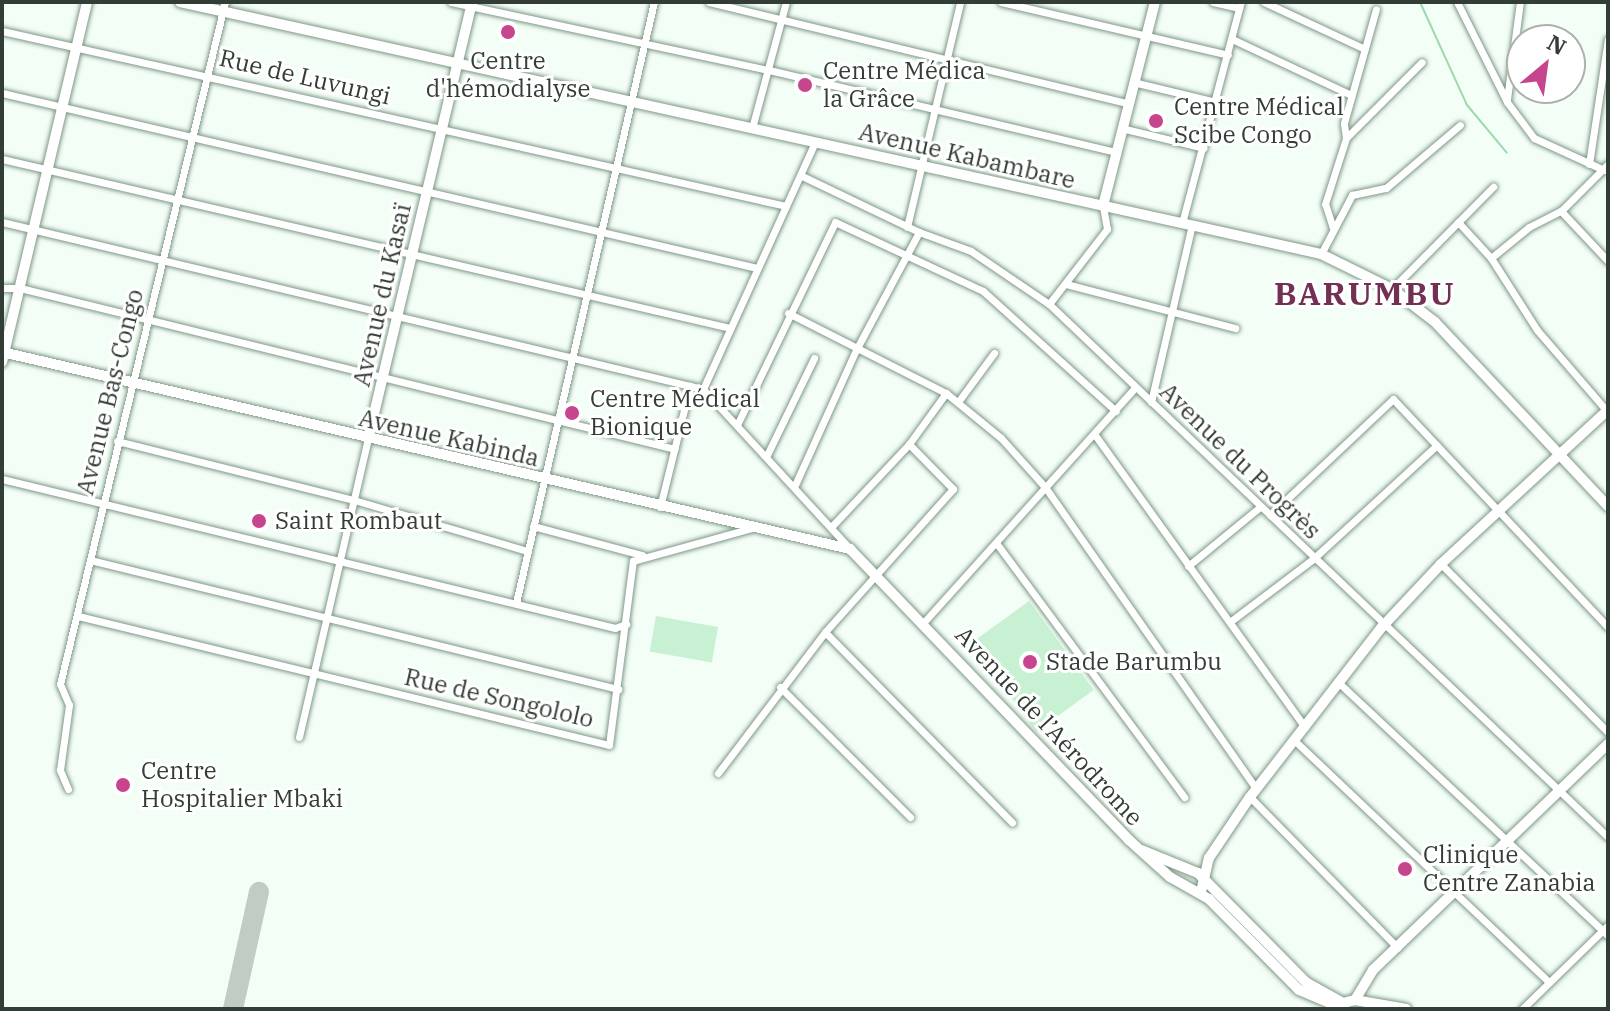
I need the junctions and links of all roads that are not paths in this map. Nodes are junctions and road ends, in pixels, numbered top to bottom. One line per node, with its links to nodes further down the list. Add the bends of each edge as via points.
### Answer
1 (87, 2): 25 (main road)
2 (180, 2): 16 (main road, Avenue Kabambare)
3 (451, 2): 13 (street)
4 (654, 2): 24 (street)
5 (709, 2): 18 (street)
6 (786, 2): 18 (street)
7 (960, 2): 28 (street)
8 (1001, 2): 21 (street)
9 (1155, 2): 21 (main road)
10 (1213, 2): 14 (street)
11 (1264, 2): 26 (street)
12 (1520, 2): 19 (street)
13 (472, 4): 24 (street); 29 (main road, Avenue du Kasaï)
14 (1240, 5): 22 (street)
15 (1461, 5): 37 (street)
16 (224, 7): 29 (main road, Avenue Kabambare); 32 (street, Avenue Bas-Congo)
17 (1376, 9): 26 (street)
18 (782, 21): 28 (street); 31 (street)
19 (1517, 24)
20 (2, 31): 25 (street, Rue de Luvungi)
21 (1146, 36): 27 (street); 33 (main road)
22 (1232, 39): 27 (street); 35 (street)
23 (1608, 39): 53 (street)
24 (645, 43): 31 (street); 36 (street)
25 (76, 48): 32 (street, Rue de Luvungi); 41 (main road)
26 (1365, 49): 35 (street)
27 (1228, 55): 38 (street)
28 (947, 57): 39 (street); 42 (street)
29 (459, 62): 36 (main road, Avenue Kabambare); 44 (main road, Avenue du Kasaï)
30 (1422, 62): 48 (street)
31 (769, 70): 42 (street); 45 (street)
32 (207, 75): 44 (street, Rue de Luvungi); 47 (street, Avenue Bas-Congo)
33 (1133, 82): 38 (street); 39 (main road)
34 (2, 93): 41 (street)
35 (1351, 95): 48 (street)
36 (631, 100): 45 (main road, Avenue Kabambare); 57 (street)
37 (1506, 100)
38 (1216, 102): 50 (street)
39 (1128, 103): 46 (main road)
40 (1508, 104): 53 (street, via 1534,138)
41 (63, 106): 47 (street); 55 (main road)
42 (935, 108): 51 (street); 54 (street)
43 (1460, 125): 70 (street, via 1386,188 1352,195)
44 (443, 128): 57 (street, Rue de Luvungi); 60 (main road, Avenue du Kasaï)
45 (752, 128): 49 (main road, Avenue Kabambare)
46 (1121, 128): 50 (street); 51 (main road)
47 (192, 135): 60 (street); 61 (street, Avenue Bas-Congo)
48 (1346, 138): 70 (street, via 1325,204)
49 (815, 142): 54 (main road, Avenue Kabambare); 58 (street)
50 (1204, 148): 67 (street)
51 (1116, 152): 63 (main road)
52 (2, 159): 55 (street)
53 (1589, 164): 56 (street)
54 (921, 166): 63 (main road, Avenue Kabambare); 69 (street)
55 (48, 167): 61 (street); 68 (main road)
56 (1606, 167): 64 (street)
57 (616, 172): 62 (street, Rue de Luvungi); 71 (street)
58 (802, 176): 62 (street); 69 (street, Avenue du Progrès)
59 (1493, 187): 66 (street)
60 (427, 189): 71 (street); 73 (main road, Avenue du Kasaï)
61 (177, 198): 73 (street); 76 (street, Avenue Bas-Congo)
62 (786, 206): 79 (street)
63 (1103, 206): 67 (main road, Avenue Kabambare); 80 (street, via 1107,229)
64 (1561, 211): 77 (street, via 1529,227); 78 (street)
65 (2, 222): 68 (street)
66 (1458, 222): 77 (street); 83 (street)
67 (1187, 224): 74 (main road, Avenue Kabambare); 86 (street)
68 (34, 227): 76 (street); 82 (main road)
69 (907, 227): 72 (street, Avenue du Progrès)
70 (1333, 228): 74 (street)
71 (604, 232): 79 (street); 84 (street)
72 (919, 232): 75 (street); 85 (street, Avenue du Progrès, via 971,251)
73 (412, 254): 84 (street); 88 (main road, Avenue du Kasaï)
74 (1321, 254): 83 (main road, Avenue Kabambare)
75 (908, 255): 87 (street, via 833,223); 92 (street); 106 (street, via 993,298)
76 (162, 258): 88 (street); 89 (street, Avenue Bas-Congo)
77 (1491, 258): 105 (street, via 1537,330)
78 (1608, 261)
79 (757, 268): 90 (street)
80 (1066, 284): 85 (street); 86 (street)
81 (2, 288): 82 (street)
82 (20, 288): 89 (street); 94 (main road)
83 (1392, 289): 116 (main road, Avenue Kabambare, via 1435,322)
84 (587, 295): 90 (street); 95 (street)
85 (1049, 304): 100 (street, Avenue du Progrès)
86 (1171, 312): 91 (street); 104 (street)
87 (788, 313): 92 (street); 108 (street)
88 (399, 315): 95 (street); 97 (main road, Avenue du Kasaï)
89 (148, 319): 97 (street); 98 (street, Avenue Bas-Congo)
90 (730, 328): 101 (street)
91 (1235, 328)
92 (856, 350): 102 (street); 119 (street)
93 (994, 353): 103 (street)
94 (3, 355): 98 (main road, Avenue Kabinda)
95 (570, 356): 99 (street); 107 (street)
96 (814, 358): 115 (street)
97 (383, 376): 107 (street); 110 (main road, Avenue du Kasaï)
98 (132, 382): 110 (main road, Avenue Kabinda); 111 (street, Avenue Bas-Congo)
99 (690, 386): 101 (street); 114 (street)
100 (1135, 388): 104 (street, Avenue du Progrès); 106 (street)
101 (703, 389): 108 (street)
102 (946, 393): 103 (street); 112 (street)
103 (958, 402): 120 (street, via 1001,438)
104 (1151, 402): 123 (street, Avenue du Progrès)
105 (1607, 410): 116 (main road)
106 (1116, 411): 109 (street)
107 (557, 419): 114 (street); 118 (street)
108 (737, 425): 115 (street)
109 (1095, 435): 120 (street); 139 (street)
110 (368, 439): 118 (main road, Avenue Kabinda); 121 (street, Avenue du Kasaï)
111 (117, 441): 121 (street); 122 (street, Avenue Bas-Congo)
112 (909, 444): 128 (street); 140 (street, via 953,489)
113 (1437, 445): 126 (street); 127 (street, via 1397,401 1389,399); 136 (street)
114 (675, 449): 125 (street)
115 (767, 455): 119 (street)
116 (1560, 455): 124 (main road, Avenue Kabambare); 126 (main road)
117 (2, 479): 122 (street)
118 (542, 481): 125 (main road, Avenue Kabinda); 129 (street)
119 (795, 485): 128 (street)
120 (1045, 487): 131 (street); 162 (street)
121 (354, 500): 133 (street); 135 (street, Avenue du Kasaï)
122 (103, 504): 135 (street); 137 (street, Avenue Bas-Congo)
123 (1261, 506): 127 (street, Avenue du Progrès); 139 (street)
124 (1608, 506)
125 (660, 507): 130 (main road, Avenue Kabinda)
126 (1498, 513): 138 (main road); 148 (street)
127 (1270, 515): 136 (street, Avenue du Progrès)
128 (833, 525): 132 (street)
129 (533, 526): 133 (street); 134 (street)
130 (752, 528): 132 (main road, Avenue Kabinda); 134 (street)
131 (997, 544): 145 (street); 163 (street)
132 (850, 549): 140 (main road, Avenue Kabinda)
133 (527, 551): 141 (street)
134 (642, 555): 146 (street, Rue de Songololo, via 631,568)
135 (340, 558): 141 (street); 143 (street, Avenue du Kasaï)
136 (1313, 559): 144 (street); 147 (street, Avenue du Progrès)
137 (90, 560): 142 (street, Avenue Bas-Congo); 143 (street)
138 (1441, 564): 147 (main road); 155 (street)
139 (1188, 566): 144 (street)
140 (879, 574): 145 (main road, Avenue de l’Aérodrome); 149 (street)
141 (516, 603): 146 (street, via 615,628)
142 (78, 616): 150 (street, Rue de Songololo); 160 (street, Avenue Bas-Congo, via 59,691 69,705 60,770)
143 (327, 616): 150 (street, Avenue du Kasaï); 153 (street)
144 (1231, 621): 154 (street)
145 (924, 622): 168 (main road, Avenue de l’Aérodrome)
146 (626, 624): 153 (street, Rue de Songololo)
147 (1382, 627): 151 (main road); 161 (street, Avenue du Progrès)
148 (1608, 627)
149 (825, 632): 152 (street); 165 (street)
150 (313, 675): 153 (street, Rue de Songololo, via 609,745); 156 (street, Avenue du Kasaï)
151 (1339, 683): 154 (main road); 167 (street)
152 (780, 687): 159 (street); 164 (street)
153 (618, 689)
154 (1305, 727): 157 (main road)
155 (1608, 732)
156 (299, 737)
157 (1295, 741): 162 (main road); 170 (street)
158 (1608, 744): 161 (main road)
159 (718, 773)
160 (68, 789)
161 (1560, 791): 166 (street, Avenue du Progrès); 167 (main road)
162 (1253, 792): 169 (main road, via 1213,852); 173 (street)
163 (1184, 797)
164 (910, 817)
165 (1012, 822)
166 (1608, 837)
167 (1506, 843): 170 (main road); 172 (street)
168 (1138, 849): 169 (main road); 171 (main road, Avenue de l’Aérodrome, via 1171,878)
169 (1203, 878): 171 (main road); 175 (main road, via 1307,983)
170 (1457, 891): 173 (main road); 174 (street)
171 (1201, 892): 175 (main road, Avenue de l’Aérodrome, via 1299,990)
172 (1606, 930): 174 (street)
173 (1398, 948): 175 (main road)
174 (1549, 982): 177 (street)
175 (1347, 1005): 176 (main road, Avenue de l’Aérodrome)
176 (1406, 1009)
177 (1522, 1009)

